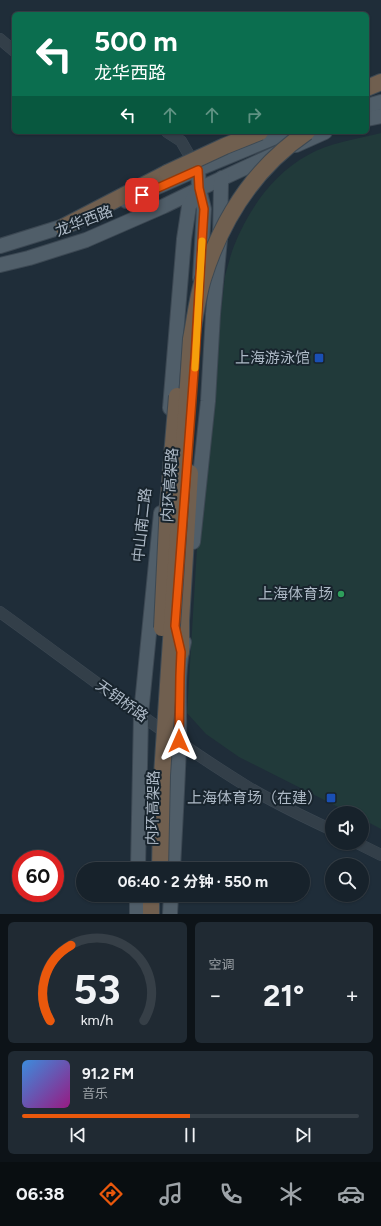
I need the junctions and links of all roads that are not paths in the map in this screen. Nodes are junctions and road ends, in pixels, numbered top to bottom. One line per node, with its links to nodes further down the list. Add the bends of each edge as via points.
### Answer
1 (0, 39): 2 (street)
2 (12, 49)
3 (381, 82): 4 (highway)
4 (369, 87)
5 (381, 94): 6 (highway)
6 (369, 99)
7 (381, 102): 8 (main road)
8 (369, 105)
9 (381, 116): 10 (main road)
10 (369, 119)
11 (170, 134): 17 (street, via 181,142)
12 (255, 134): 20 (highway, bridge, via 167,173)
13 (283, 134): 17 (main road)
14 (286, 134): 32 (highway, 内环高架路, bridge, via 260,158 237,187 203,249 188,295 181,339 168,512 154,770)
15 (304, 134): 23 (highway, 内环高架路, bridge, via 289,144 256,176 232,214 211,255 191,339)
16 (321, 134): 18 (main road)
17 (198, 170): 19 (main road); 20 (main road, 龙华西路)
18 (222, 178): 19 (main road); 25 (main road, via 208,401 188,624)
19 (199, 188): 22 (main road, 龙华西路, via 86,240); 25 (main road, via 204,209 175,626); 26 (main road, 中山南二路, via 189,206 184,239)
20 (63, 227): 21 (main road, 龙华西路)
21 (0, 246)
22 (0, 265)
23 (188, 398): 25 (highway, via 192,415); 33 (highway, 内环高架路, bridge, via 162,775)
24 (0, 612): 26 (street, 天钥桥路)
25 (181, 652): 27 (main road)
26 (140, 714): 27 (street, 天钥桥路); 31 (main road, 中山南二路)
27 (179, 741): 28 (street, 天钥桥路, via 250,788); 34 (main road)
28 (325, 827)
29 (369, 849): 30 (street)
30 (381, 855)
31 (138, 862)
32 (152, 862)
33 (160, 862)
34 (172, 862)
35 (137, 902): 39 (main road)
36 (151, 902): 40 (highway)
37 (160, 902): 41 (highway)
38 (171, 902): 42 (main road)
39 (137, 914)
40 (151, 914)
41 (159, 914)
42 (170, 914)

